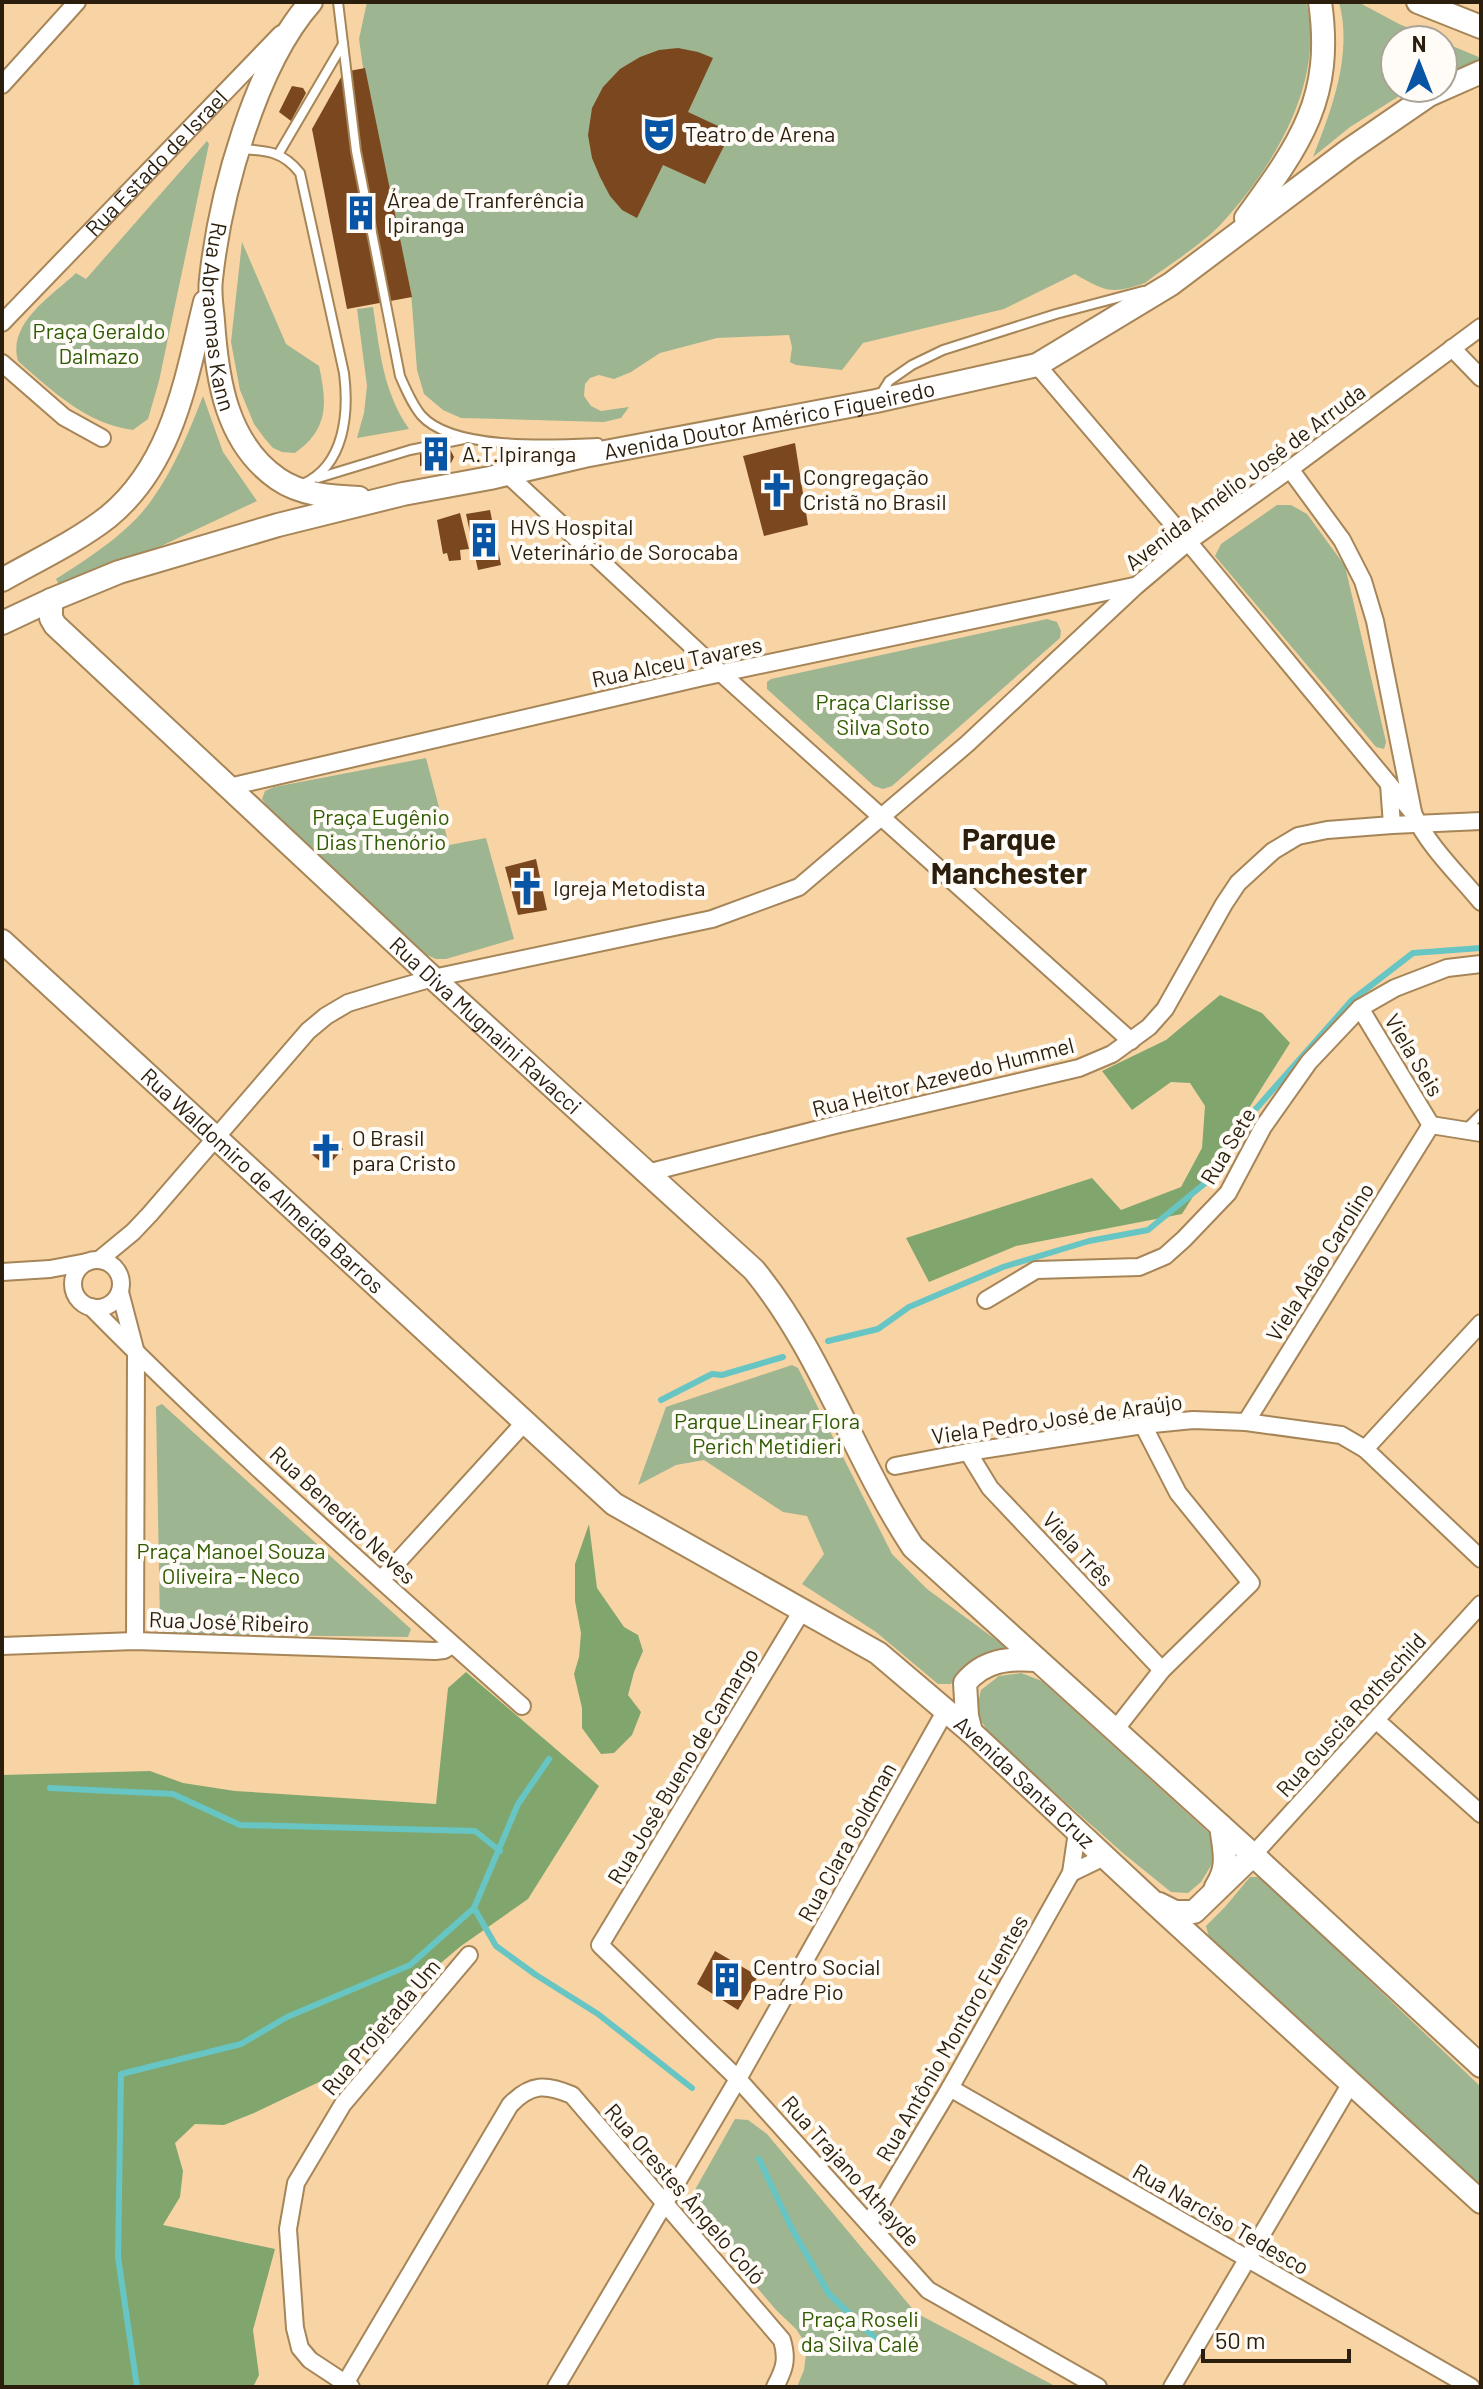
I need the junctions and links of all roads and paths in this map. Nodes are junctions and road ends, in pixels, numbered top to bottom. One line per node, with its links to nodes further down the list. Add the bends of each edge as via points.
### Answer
1 (77, 2): 10 (street)
2 (311, 2): 6 (main road, Rua Estado de Israel)
3 (338, 2): 8 (lane)
4 (1320, 2): 13 (main road, Avenida Doutor Américo Figueiredo, via 1325,35 1308,122 1288,161)
5 (1418, 2): 7 (main road)
6 (294, 22): 11 (main road, Rua Abraomas Kann); 16 (street, Rua Estado de Israel)
7 (1480, 27)
8 (343, 43): 12 (lane); 24 (lane, via 356,151 400,376 422,417)
9 (1481, 72): 13 (main road, Avenida Doutor Américo Figueiredo, via 1429,95)
10 (2, 85)
11 (238, 149): 12 (lane); 14 (main road, Rua Abraomas Kann)
12 (279, 153): 29 (lane, via 300,173 344,373 347,402 342,430 333,457)
13 (1234, 235): 15 (main road, Avenida Doutor Américo Figueiredo)
14 (210, 281): 30 (main road, Rua Abraomas Kann, via 216,368 232,421 255,458); 34 (main road, via 174,422 148,472 109,516)
15 (1171, 284): 20 (main road, Avenida Doutor Américo Figueiredo); 22 (lane, via 943,350 889,381)
16 (2, 323)
17 (1481, 327): 18 (street, Avenida Amélio José de Arruda)
18 (1452, 348): 21 (street); 27 (street, Avenida Amélio José de Arruda)
19 (2, 363): 23 (street, via 64,417)
20 (1037, 365): 22 (main road, Avenida Doutor Américo Figueiredo); 33 (street)
21 (1481, 378)
22 (876, 401): 25 (main road, Avenida Doutor Américo Figueiredo)
23 (102, 438)
24 (466, 438): 25 (lane, via 507,444); 29 (lane)
25 (673, 441): 26 (main road, Avenida Doutor Américo Figueiredo)
26 (549, 465): 28 (main road, Avenida Doutor Américo Figueiredo); 32 (street, via 538,478)
27 (1290, 469): 33 (street, Avenida Amélio José de Arruda); 39 (street, via 1342,540 1363,581)
28 (507, 474): 31 (main road, Avenida Doutor Américo Figueiredo); 32 (street)
29 (318, 478): 30 (lane)
30 (296, 488): 31 (main road, Rua Abraomas Kann, via 358,498)
31 (403, 494): 36 (main road, Avenida Doutor Américo Figueiredo, via 119,572)
32 (539, 503): 38 (street)
33 (1188, 542): 35 (street, Avenida Amélio José de Arruda); 40 (street)
34 (2, 580)
35 (1136, 586): 38 (street, Rua Alceu Tavares); 42 (street, Avenida Amélio José de Arruda, via 967,744)
36 (51, 600): 37 (main road, Avenida Doutor Américo Figueiredo); 41 (main road, Rua Diva Mugnaini Ravacci, via 55,625)
37 (2, 623)
38 (722, 674): 41 (street, Rua Alceu Tavares); 42 (street)
39 (1402, 756): 40 (street); 43 (street)
40 (1389, 784): 43 (street); 46 (street)
41 (229, 787): 51 (main road, Rua Diva Mugnaini Ravacci)
42 (881, 816): 51 (street, Avenida Amélio José de Arruda, via 799,887 712,919); 53 (street)
43 (1415, 818): 45 (street, Rua Heitor Azevedo Hummel); 46 (street, Rua Heitor Azevedo Hummel); 47 (street)
44 (1481, 821): 45 (street, Rua Heitor Azevedo Hummel)
45 (1456, 822): 47 (street, via 1440,832)
46 (1392, 825): 53 (street, Rua Heitor Azevedo Hummel, via 1298,836 1273,851 1238,883 1165,1009)
47 (1441, 854): 48 (street)
48 (1481, 902)
49 (2, 941): 57 (main road, Rua Waldomiro de Almeida Barros)
50 (1481, 964): 52 (street, Rua Sete, via 1447,968)
51 (433, 978): 57 (street, Avenida Amélio José de Arruda, via 348,1003 326,1016); 58 (main road, Rua Diva Mugnaini Ravacci)
52 (1360, 1008): 55 (street, Viela Seis); 63 (street, Rua Sete, via 1309,1062 1263,1127 1228,1193 1165,1256 1139,1267 1036,1270)
53 (1131, 1041): 58 (street, Rua Heitor Azevedo Hummel, via 1079,1068)
54 (1481, 1114): 56 (lane)
55 (1431, 1125): 56 (street); 67 (street, Viela Adão Carolino)
56 (1473, 1132)
57 (216, 1137): 59 (street, Avenida Amélio José de Arruda, via 133,1232); 68 (main road, Rua Waldomiro de Almeida Barros)
58 (647, 1173): 80 (main road, Rua Diva Mugnaini Ravacci, via 754,1270 779,1300 913,1547)
59 (93, 1261): 60 (street); 61 (street, via 112,1265); 62 (street, Avenida Amélio José de Arruda, via 76,1272)
60 (10, 1271): 62 (street, via 54,1279)
61 (120, 1292): 64 (street, via 111,1304); 66 (street)
62 (75, 1294): 64 (street)
63 (986, 1300)
64 (91, 1307): 66 (street, Rua Benedito Neves)
65 (1481, 1323): 70 (street)
66 (136, 1353): 74 (street, Rua Benedito Neves); 77 (street)
67 (1246, 1422): 69 (street, Viela Pedro José de Araújo); 70 (street, Viela Pedro José de Araújo, via 1341,1435)
68 (524, 1423): 74 (street); 76 (main road, Avenida Santa Cruz, via 614,1504)
69 (1143, 1425): 71 (street, Viela Pedro José de Araújo); 81 (street, via 1178,1493 1251,1583)
70 (1365, 1449): 73 (street)
71 (968, 1452): 72 (street, Viela Pedro José de Araújo); 81 (street, Viela Três, via 990,1488)
72 (895, 1466)
73 (1481, 1559)
74 (381, 1580): 78 (street, Rua Benedito Neves)
75 (1481, 1604): 85 (street, Rua Guscia Rothschild)
76 (803, 1609): 84 (main road, Avenida Santa Cruz, via 878,1653); 96 (street, Rua José Bueno de Camargo)
77 (135, 1641): 78 (street, Rua José Ribeiro, via 435,1651); 79 (street, Rua José Ribeiro)
78 (452, 1645): 83 (street, Rua Benedito Neves)
79 (2, 1646)
80 (1037, 1660): 82 (main road, via 993,1663); 86 (main road)
81 (1162, 1670): 86 (street)
82 (965, 1683): 84 (main road); 87 (main road)
83 (522, 1706)
84 (946, 1710): 87 (main road, Avenida Santa Cruz); 99 (street, Rua Clara Goldman)
85 (1377, 1721): 88 (street); 91 (street, Rua Guscia Rothschild)
86 (1115, 1730): 89 (main road)
87 (971, 1732): 90 (main road, Avenida Santa Cruz)
88 (1481, 1814)
89 (1221, 1826): 91 (main road); 95 (main road, via 1224,1875)
90 (1077, 1832): 92 (main road, Avenida Santa Cruz); 93 (street, Rua Antônio Montoro Fuentes)
91 (1253, 1855): 95 (main road); 98 (main road)
92 (1104, 1857): 93 (street); 94 (main road, Avenida Santa Cruz)
93 (1071, 1873): 101 (street, Rua Antônio Montoro Fuentes)
94 (1151, 1900): 95 (main road, via 1175,1912); 100 (main road, Avenida Santa Cruz)
95 (1194, 1912)
96 (600, 1945): 99 (street, Rua Trajano Athayde)
97 (469, 1955): 106 (street, Rua Projetada Um, via 343,2104 296,2183 288,2229 295,2328 310,2360)
98 (1481, 2066)
99 (738, 2079): 102 (street, Rua Clara Goldman); 104 (street, Rua Trajano Athayde)
100 (1351, 2083): 103 (main road, Avenida Santa Cruz); 105 (street)
101 (950, 2088): 104 (street, Rua Antônio Montoro Fuentes); 105 (street, Rua Narciso Tedesco)
102 (665, 2202): 106 (street, Rua Orestes Ângelo Coló, via 572,2095 536,2087 519,2096); 107 (street, Rua Clara Goldman); 108 (street, Rua Orestes Ângelo Coló, via 782,2340 785,2366)
103 (1481, 2202)
104 (869, 2223): 109 (street, Rua Trajano Athayde, via 928,2290)
105 (1246, 2259): 110 (street); 111 (street, Rua Narciso Tedesco)
106 (346, 2386)
107 (556, 2387)
108 (775, 2387)
109 (1098, 2387)
110 (1172, 2387)
111 (1471, 2387)

